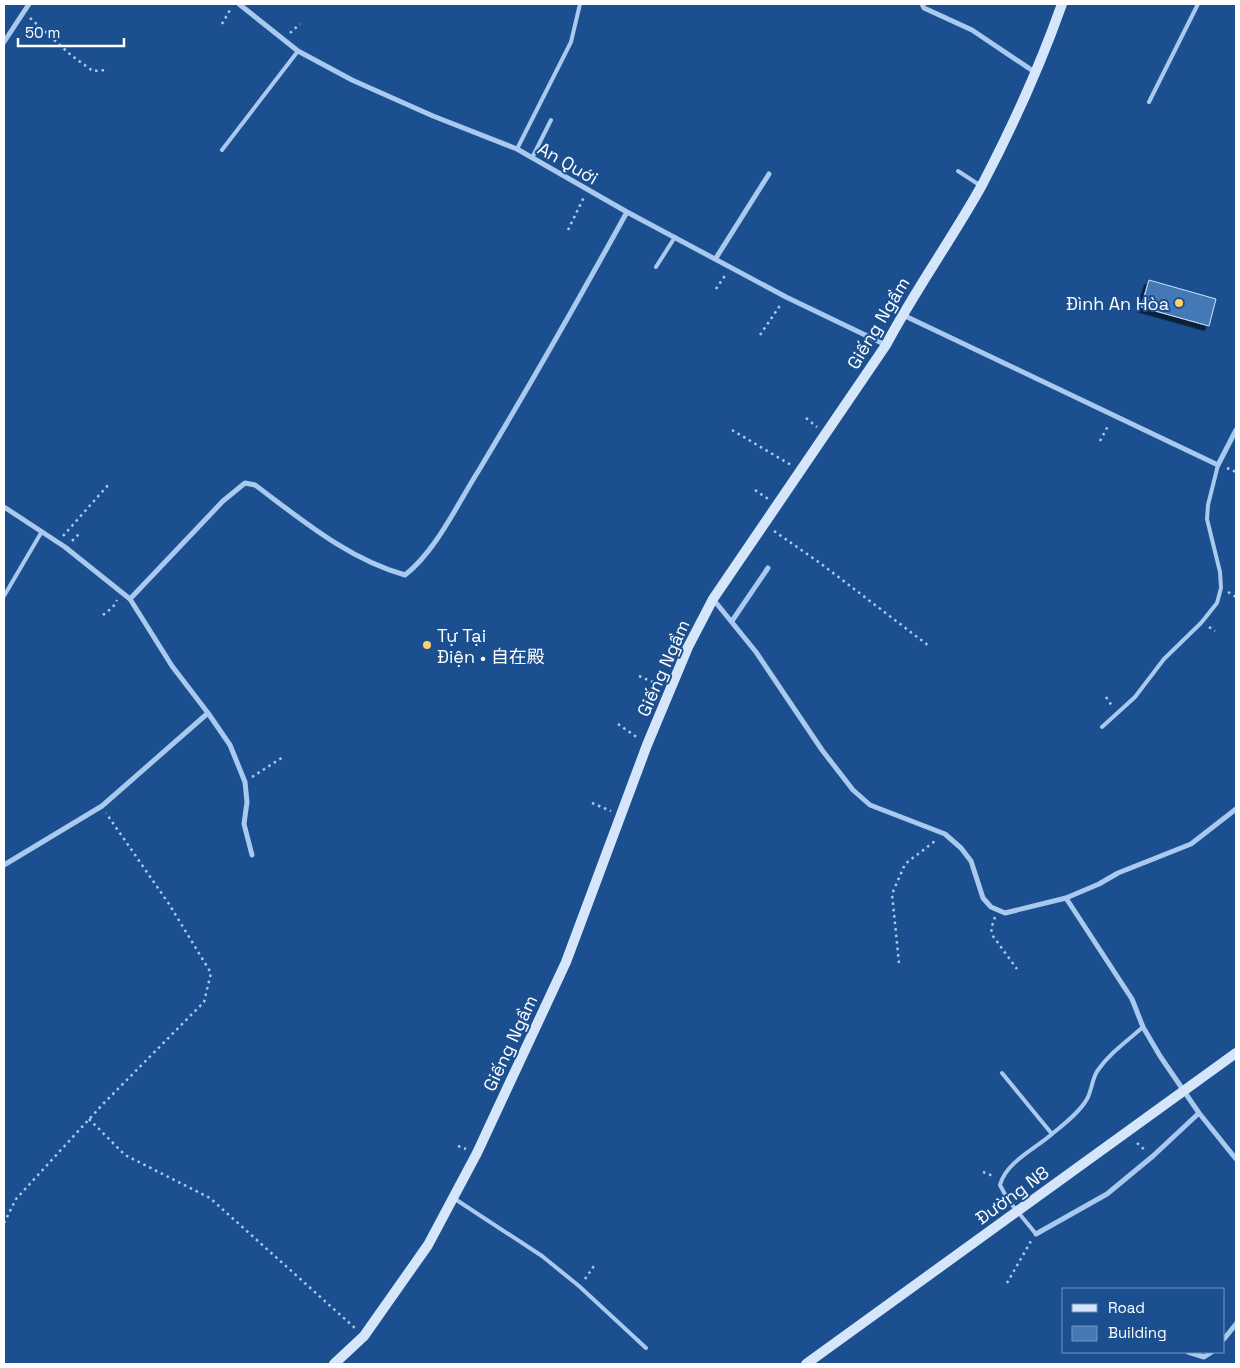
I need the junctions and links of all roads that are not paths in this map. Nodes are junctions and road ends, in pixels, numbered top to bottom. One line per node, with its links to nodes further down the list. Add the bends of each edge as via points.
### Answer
1 (29, 4): 9 (street)
2 (239, 4): 8 (street, An Quới)
3 (251, 4): 8 (street)
4 (580, 4): 14 (lane, via 571,42)
5 (922, 4): 11 (street, via 924,8 972,30)
6 (1062, 4): 11 (street, Giếng Ngầm)
7 (1198, 4): 12 (lane)
8 (247, 9): 10 (street, An Quới)
9 (4, 42)
10 (298, 51): 14 (street, An Quới, via 352,80); 15 (lane)
11 (1037, 73): 19 (street, Giếng Ngầm)
12 (1149, 102)
13 (551, 120): 16 (lane)
14 (517, 149): 16 (street, An Quới)
15 (222, 150)
16 (532, 158): 20 (street, An Quới)
17 (958, 171): 19 (lane)
18 (768, 174): 22 (street)
19 (981, 186): 24 (street, Giếng Ngầm)
20 (627, 212): 21 (street, An Quới); 32 (street, via 533,379 420,564 405,575 383,569 326,538 255,485 245,483 223,501)
21 (675, 237): 22 (street, An Quới); 23 (lane)
22 (716, 258): 25 (street, An Quới)
23 (656, 267)
24 (902, 315): 25 (street, Giếng Ngầm); 27 (street)
25 (886, 345): 33 (street, Giếng Ngầm)
26 (1236, 430): 27 (street)
27 (1218, 465): 36 (lane, via 1207,519 1220,572 1221,588 1217,603 1164,659 1135,697)
28 (4, 507): 29 (street)
29 (41, 533): 31 (lane); 32 (street)
30 (768, 568): 34 (street)
31 (4, 596)
32 (130, 599): 35 (street, via 186,686)
33 (713, 599): 34 (street); 48 (street, Giếng Ngầm, via 688,647 647,745 566,962 477,1153)
34 (732, 621): 40 (street, via 853,790 870,805 945,834 971,861 983,898 996,911 1005,913)
35 (208, 713): 38 (street, via 230,745 245,782 244,824); 39 (street, via 102,806)
36 (1102, 727)
37 (1236, 809): 40 (street, via 1191,844)
38 (252, 855)
39 (4, 864)
40 (1066, 898): 41 (street, via 1132,999)
41 (1143, 1027): 44 (street); 46 (lane, via 1108,1057 1096,1072 1087,1098)
42 (1236, 1053): 44 (street, Đường N8)
43 (1002, 1072): 46 (lane)
44 (1184, 1091): 45 (street); 49 (street, Đường N8)
45 (1199, 1113): 47 (street); 50 (street, via 1114,1189)
46 (1052, 1134): 49 (lane, via 1002,1177 1000,1185)
47 (1236, 1159)
48 (453, 1197): 53 (lane, via 542,1256 580,1286); 56 (street, Giếng Ngầm, via 428,1245 364,1336)
49 (1018, 1211): 50 (lane); 57 (street, Đường N8)
50 (1036, 1234)
51 (1236, 1324): 52 (street)
52 (1225, 1338)
53 (646, 1348)
54 (1190, 1353): 55 (street, via 1204,1357)
55 (1210, 1353)
56 (334, 1364)
57 (806, 1364)

